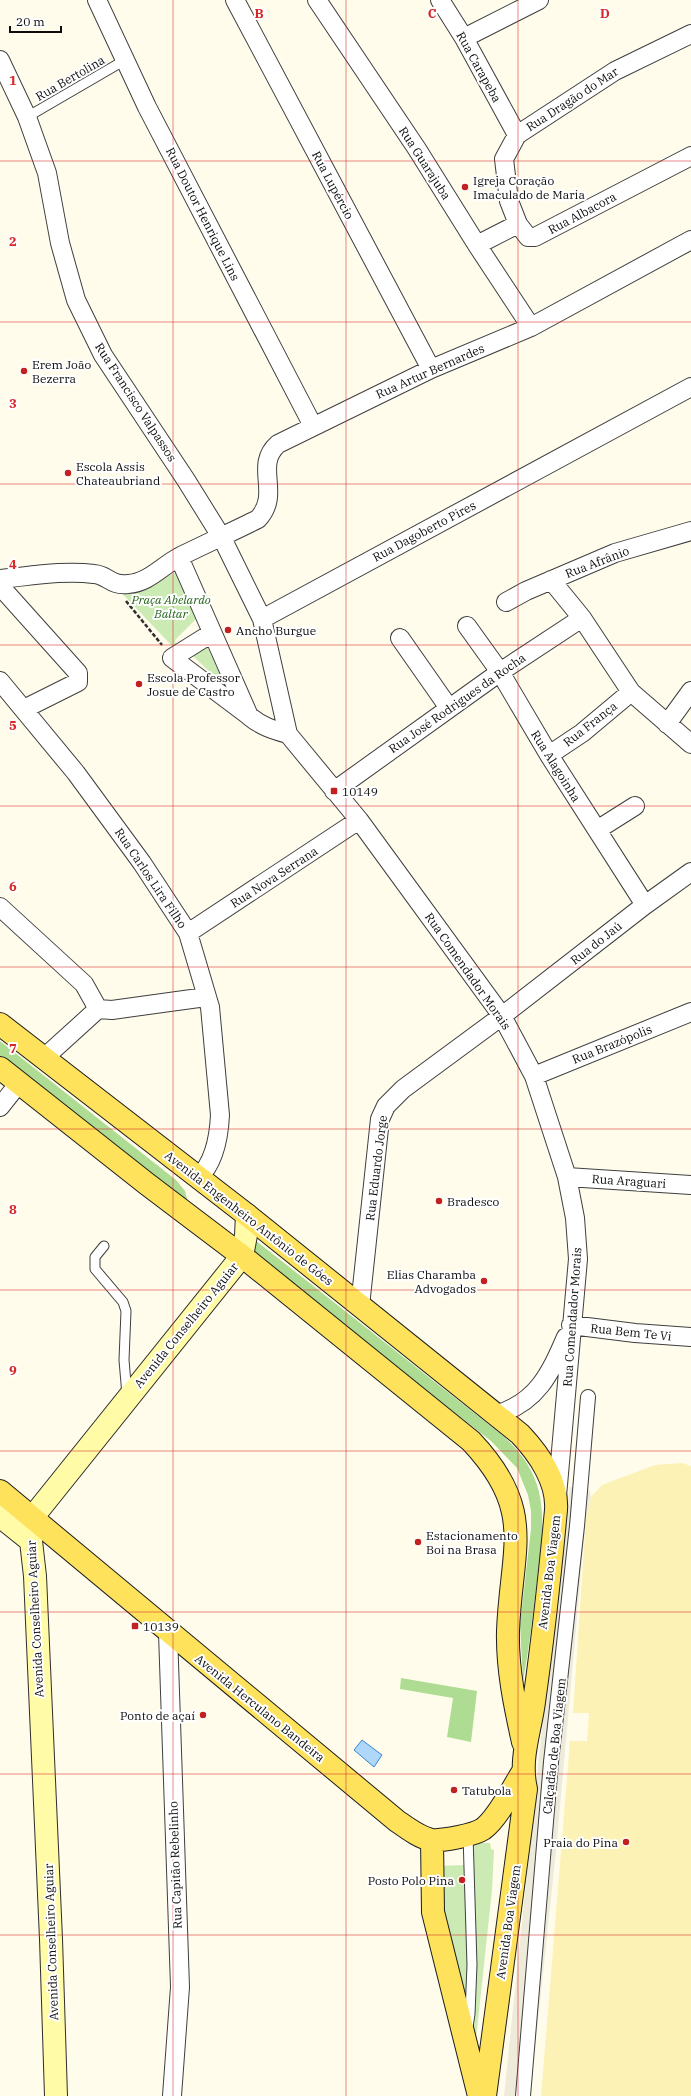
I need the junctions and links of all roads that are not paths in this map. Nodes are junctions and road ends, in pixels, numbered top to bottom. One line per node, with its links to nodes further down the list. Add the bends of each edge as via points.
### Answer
1 (97, 0): 9 (street, Rua Doutor Henrique Lins)
2 (235, 0): 17 (street, Rua Lupércio)
3 (317, 0): 15 (street, Rua Guarajuba, via 417,149)
4 (440, 0): 7 (street, Rua Carapeba)
5 (539, 0): 7 (street)
6 (691, 34): 11 (street, Rua Dragão do Mar, via 615,70)
7 (464, 38): 11 (street, Rua Carapeba)
8 (0, 60): 10 (street, Rua Francisco Valpassos)
9 (125, 60): 10 (lane, Rua Bertolina); 19 (street, Rua Doutor Henrique Lins)
10 (27, 117): 21 (street, Rua Francisco Valpassos, via 47,173 60,243 76,300 103,355)
11 (517, 135): 13 (street, Rua Dragão do Mar, via 504,159 509,201)
12 (691, 156): 13 (street, Rua Albacora, via 535,237 528,237)
13 (518, 224): 15 (street)
14 (691, 240): 16 (street, Rua Artur Bernardes)
15 (477, 245): 16 (street, Rua Guarajuba)
16 (531, 327): 17 (street, Rua Artur Bernardes)
17 (431, 369): 19 (street, Rua Artur Bernardes)
18 (691, 388): 28 (street, Rua Dagoberto Pires)
19 (313, 426): 21 (street, Rua Artur Bernardes, via 278,444 272,450 267,465 269,501 265,511 258,518)
20 (691, 532): 24 (street, Rua Afrânio, via 615,553)
21 (222, 538): 22 (street); 28 (street, Rua Francisco Valpassos)
22 (179, 557): 23 (street, via 141,581 129,584 112,583 96,574 47,574); 30 (street)
23 (0, 579)
24 (551, 580): 26 (street, Rua Afrânio); 27 (street)
25 (0, 586): 37 (street, via 78,674 78,682)
26 (506, 602)
27 (582, 618): 32 (street, Rua José Rodrigues da Rocha); 35 (street)
28 (262, 619): 40 (street)
29 (468, 626): 32 (street, Rua Alagoinha)
30 (212, 633): 38 (street); 38 (street, via 172,658)
31 (400, 638): 36 (street)
32 (500, 672): 36 (street, Rua José Rodrigues da Rocha); 42 (street, Rua Alagoinha)
33 (0, 681): 37 (street, Rua Carlos Lira Filho)
34 (691, 691): 39 (street)
35 (631, 692): 39 (street); 42 (street, Rua França, via 582,733)
36 (449, 708): 43 (street, Rua José Rodrigues da Rocha)
37 (24, 709): 50 (street, Rua Carlos Lira Filho, via 85,785 142,863)
38 (249, 716): 40 (street, via 258,724)
39 (667, 724): 41 (street)
40 (288, 734): 43 (street, Rua Comendador Morais)
41 (691, 744)
42 (549, 755): 46 (street, Rua Alagoinha)
43 (334, 791): 45 (street, Rua Comendador Morais)
44 (635, 806): 46 (street)
45 (359, 820): 50 (street, Rua Nova Serrana); 54 (street, Rua Comendador Morais)
46 (597, 830): 48 (street, Rua Alagoinha)
47 (691, 872): 48 (street, Rua do Jaú)
48 (645, 905): 54 (street, Rua do Jaú)
49 (0, 907): 52 (street, via 84,984)
50 (188, 933): 51 (street, Rua Carlos Lira Filho)
51 (206, 997): 52 (street, via 112,1010); 62 (street, Rua Carlos Lira Filho, via 210,1007 220,1115 211,1159 205,1172)
52 (98, 1009): 56 (street)
53 (691, 1012): 58 (street, Rua Brazópolis)
54 (502, 1016): 58 (street, Rua Comendador Morais); 67 (street, Rua Eduardo Jorge, via 399,1092 381,1113)
55 (0, 1024): 56 (main road, Avenida Engenheiro Antônio de Góes)
56 (44, 1058): 62 (main road, Avenida Engenheiro Antônio de Góes)
57 (0, 1068): 59 (main road)
58 (534, 1076): 61 (street, Rua Comendador Morais)
59 (19, 1083): 60 (street); 66 (main road)
60 (0, 1107)
61 (567, 1177): 63 (street, Rua Araguari); 68 (street, Rua Comendador Morais, via 575,1218 578,1259)
62 (198, 1178): 64 (main road, Avenida Engenheiro Antônio de Góes)
63 (691, 1185)
64 (247, 1215): 66 (main road, Avenida Conselheiro Aguiar, via 246,1240); 67 (main road, Avenida Engenheiro Antônio de Góes)
65 (104, 1246): 70 (lane, via 95,1257 95,1268 123,1302 126,1311 124,1360)
66 (242, 1256): 70 (main road, Avenida Conselheiro Aguiar); 79 (main road, Avenida Boa Viagem, via 461,1433 481,1452 507,1490 513,1506 517,1538 508,1632 512,1686)
67 (360, 1306): 72 (main road, Avenida Engenheiro Antônio de Góes)
68 (571, 1325): 69 (street, Rua Bem Te Vi); 72 (street, via 555,1362 539,1389 513,1409); 74 (street, Rua Comendador Morais)
69 (691, 1337)
70 (127, 1397): 76 (main road, Avenida Conselheiro Aguiar)
71 (588, 1397): 88 (street, Calçadão de Boa Viagem, via 577,1526 551,1762)
72 (495, 1415): 74 (main road, Avenida Boa Viagem, via 520,1434 541,1460)
73 (0, 1492): 76 (main road, Avenida Herculano Bandeira)
74 (557, 1506): 79 (main road, Avenida Boa Viagem, via 534,1704)
75 (0, 1516): 77 (main road)
76 (32, 1518): 77 (main road, Avenida Conselheiro Aguiar); 78 (main road, Avenida Herculano Bandeira)
77 (31, 1541): 84 (main road, Avenida Conselheiro Aguiar, via 48,1869)
78 (168, 1633): 82 (main road, Avenida Herculano Bandeira, via 397,1821); 85 (street, Rua Capitão Rebelinho, via 180,1987)
79 (525, 1749): 80 (main road, Avenida Boa Viagem)
80 (522, 1774): 81 (main road, via 497,1814 484,1829); 87 (main road, Avenida Boa Viagem, via 526,1789)
81 (468, 1835): 82 (main road); 83 (lane, via 472,1966 470,2014)
82 (432, 1840): 83 (main road, via 433,1912)
83 (465, 2040): 86 (main road)
84 (56, 2096)
85 (172, 2096)
86 (479, 2096)
87 (485, 2096)
88 (523, 2096)

